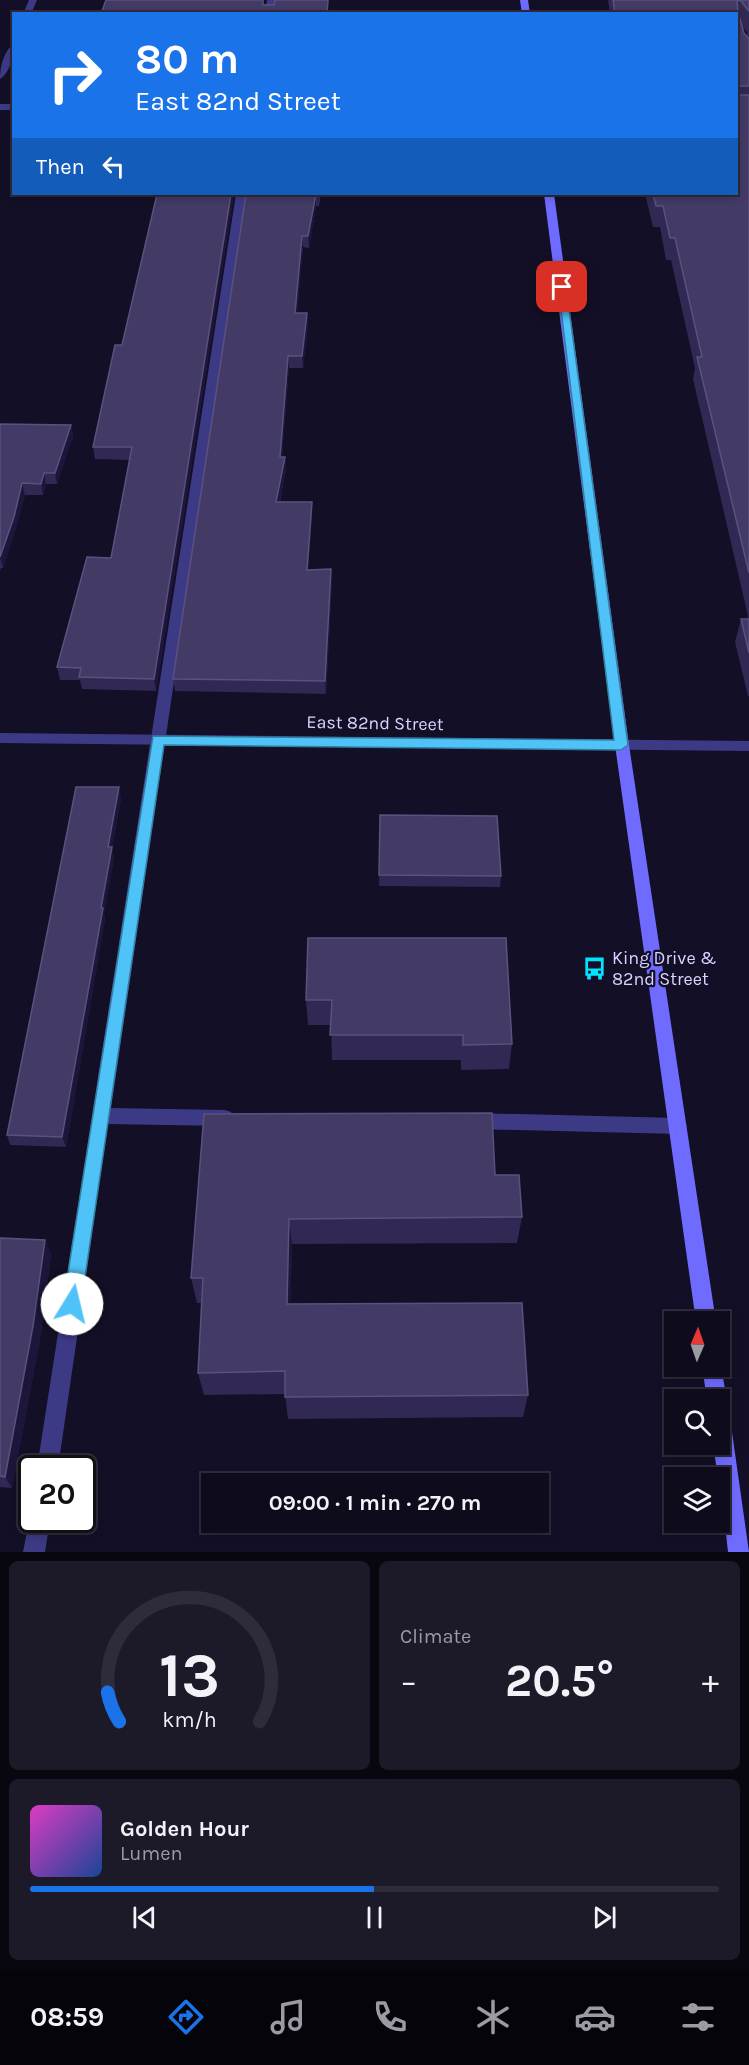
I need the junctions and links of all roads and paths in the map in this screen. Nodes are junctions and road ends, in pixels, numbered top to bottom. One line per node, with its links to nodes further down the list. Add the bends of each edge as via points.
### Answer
1 (12, 49): 2 (street)
2 (0, 76)
3 (241, 195): 6 (street)
4 (549, 195): 7 (street)
5 (0, 738): 6 (street, East 82nd Street)
6 (158, 740): 7 (street, East 82nd Street); 9 (street)
7 (621, 745): 8 (street, East 82nd Street); 12 (street)
8 (749, 746)
9 (100, 1116): 10 (street); 14 (street)
10 (241, 1118)
11 (451, 1120): 12 (street)
12 (678, 1126): 13 (street)
13 (704, 1311)
14 (48, 1455)
15 (725, 1455): 18 (street)
16 (37, 1533): 17 (street)
17 (34, 1552)
18 (739, 1552)

